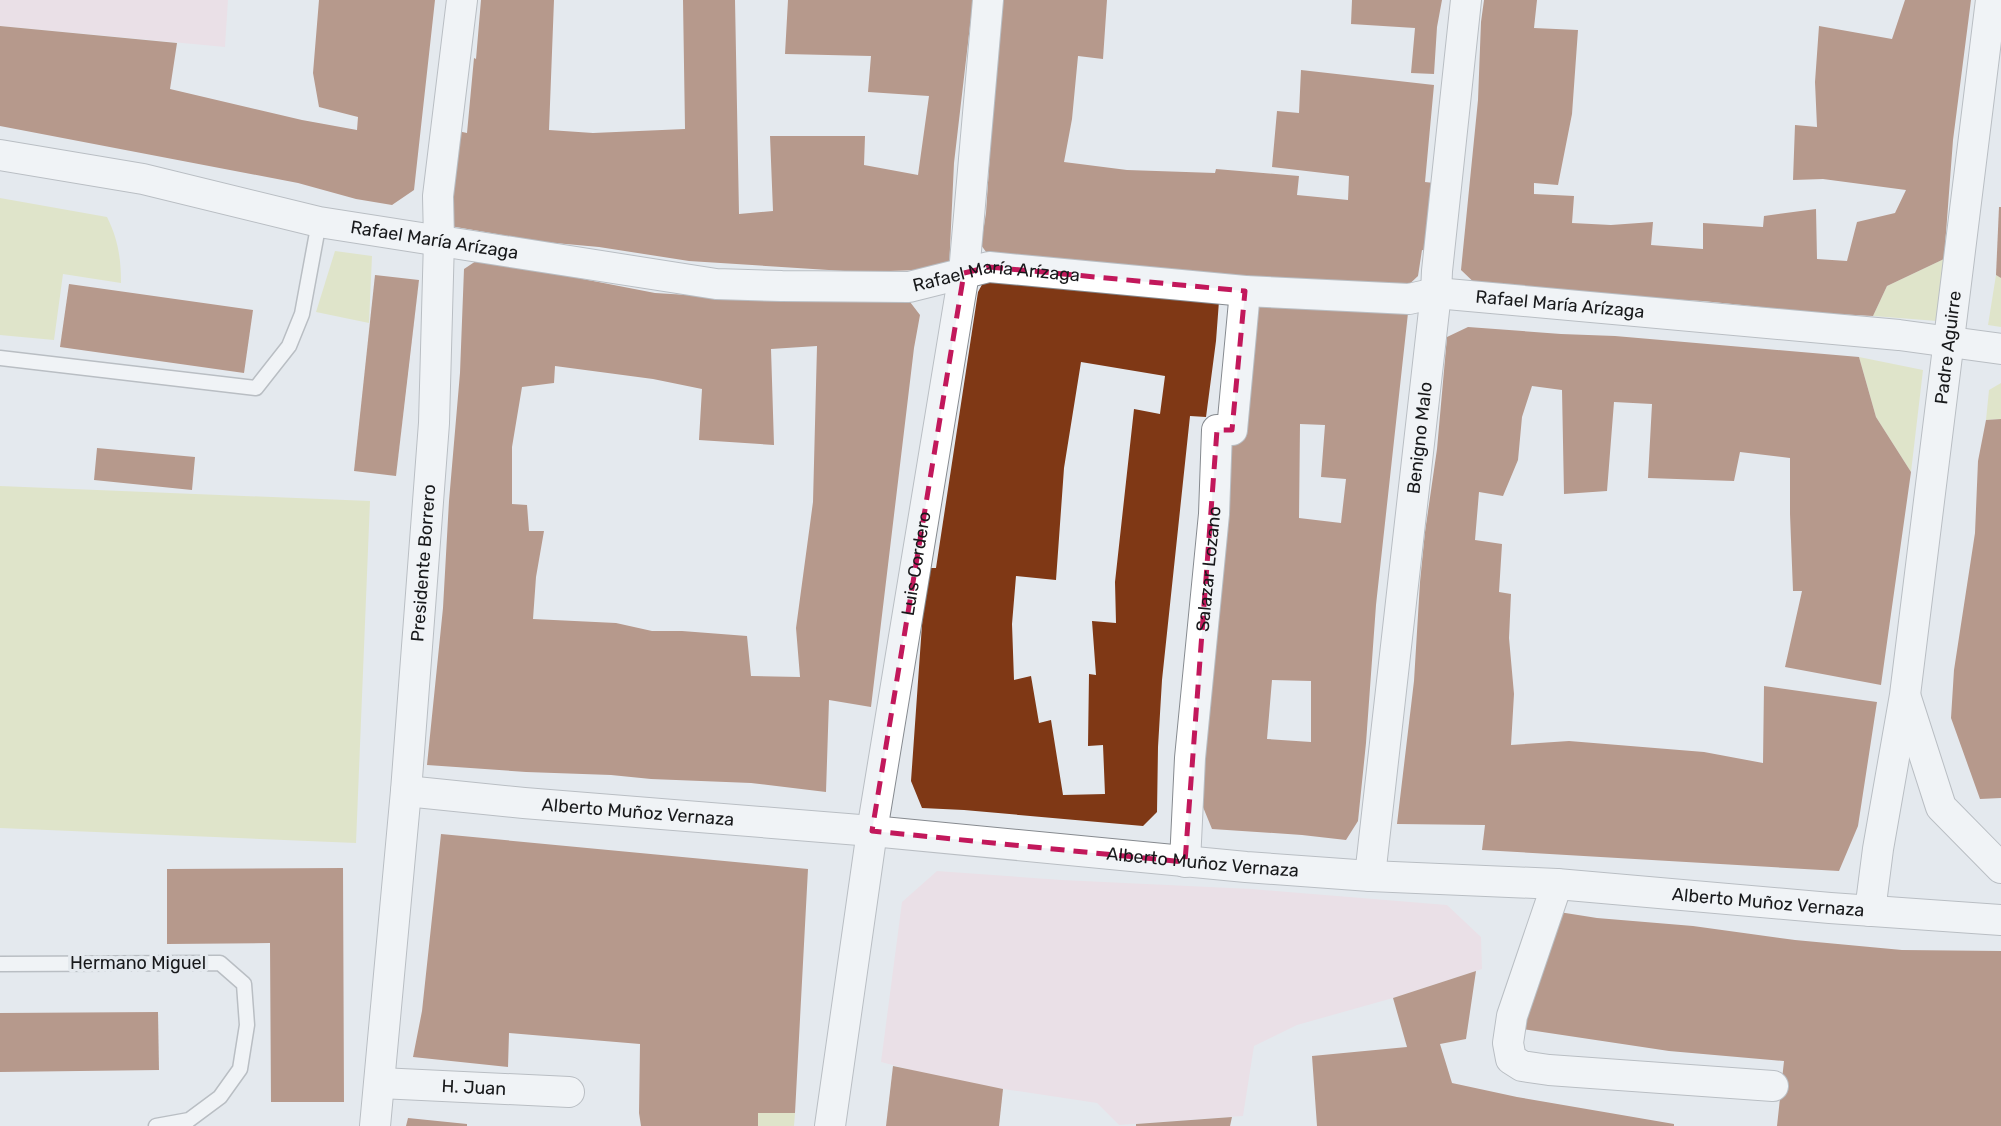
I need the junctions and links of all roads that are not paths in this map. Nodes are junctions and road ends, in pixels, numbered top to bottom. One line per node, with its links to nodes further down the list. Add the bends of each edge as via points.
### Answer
1 (461, 0): 7 (street, Presidente Borrero, via 438,196)
2 (988, 0): 8 (street, Luis Cordero)
3 (1466, 0): 10 (street, Benigno Malo)
4 (1991, 0): 11 (street, Padre Aguirre)
5 (0, 155): 6 (street, Rafael María Arízaga, via 143,179)
6 (319, 222): 7 (street, Rafael María Arízaga); 13 (lane, via 302,314 289,346 256,388)
7 (439, 240): 8 (street, Rafael María Arízaga, via 716,284 909,287); 15 (street, Presidente Borrero, via 434,423)
8 (964, 273): 9 (street, Rafael María Arízaga, via 989,267); 16 (street, Luis Cordero)
9 (1245, 291): 10 (street, Rafael María Arízaga, via 1409,299); 17 (street, Salazar Lozano, via 1232,430 1217,430)
10 (1436, 293): 11 (street, Rafael María Arízaga); 19 (street, Benigno Malo)
11 (1949, 342): 12 (street, Rafael María Arízaga); 14 (street, Padre Aguirre)
12 (2001, 349)
13 (0, 358)
14 (1905, 695): 18 (street, Padre Aguirre, via 1941,807); 21 (street, Padre Aguirre)
15 (406, 791): 16 (street, Alberto Muñoz Vernaza); 24 (street, Presidente Borrero)
16 (872, 831): 17 (street, Alberto Muñoz Vernaza); 29 (street, Luis Cordero)
17 (1185, 862): 19 (street, Alberto Muñoz Vernaza)
18 (2001, 868)
19 (1370, 876): 20 (street, Alberto Muñoz Vernaza)
20 (1558, 884): 21 (street, Alberto Muñoz Vernaza); 25 (street, via 1512,1016 1511,1059 1522,1066 1549,1070)
21 (1870, 911): 22 (street, Alberto Muñoz Vernaza)
22 (2001, 920)
23 (0, 964): 27 (lane, Hermano Miguel, via 220,963 244,984 247,1025 240,1069 220,1097 189,1120)
24 (380, 1083): 26 (street, H. Juan); 28 (street, Presidente Borrero)
25 (1773, 1086)
26 (569, 1093)
27 (156, 1126)
28 (375, 1126)
29 (830, 1126)

